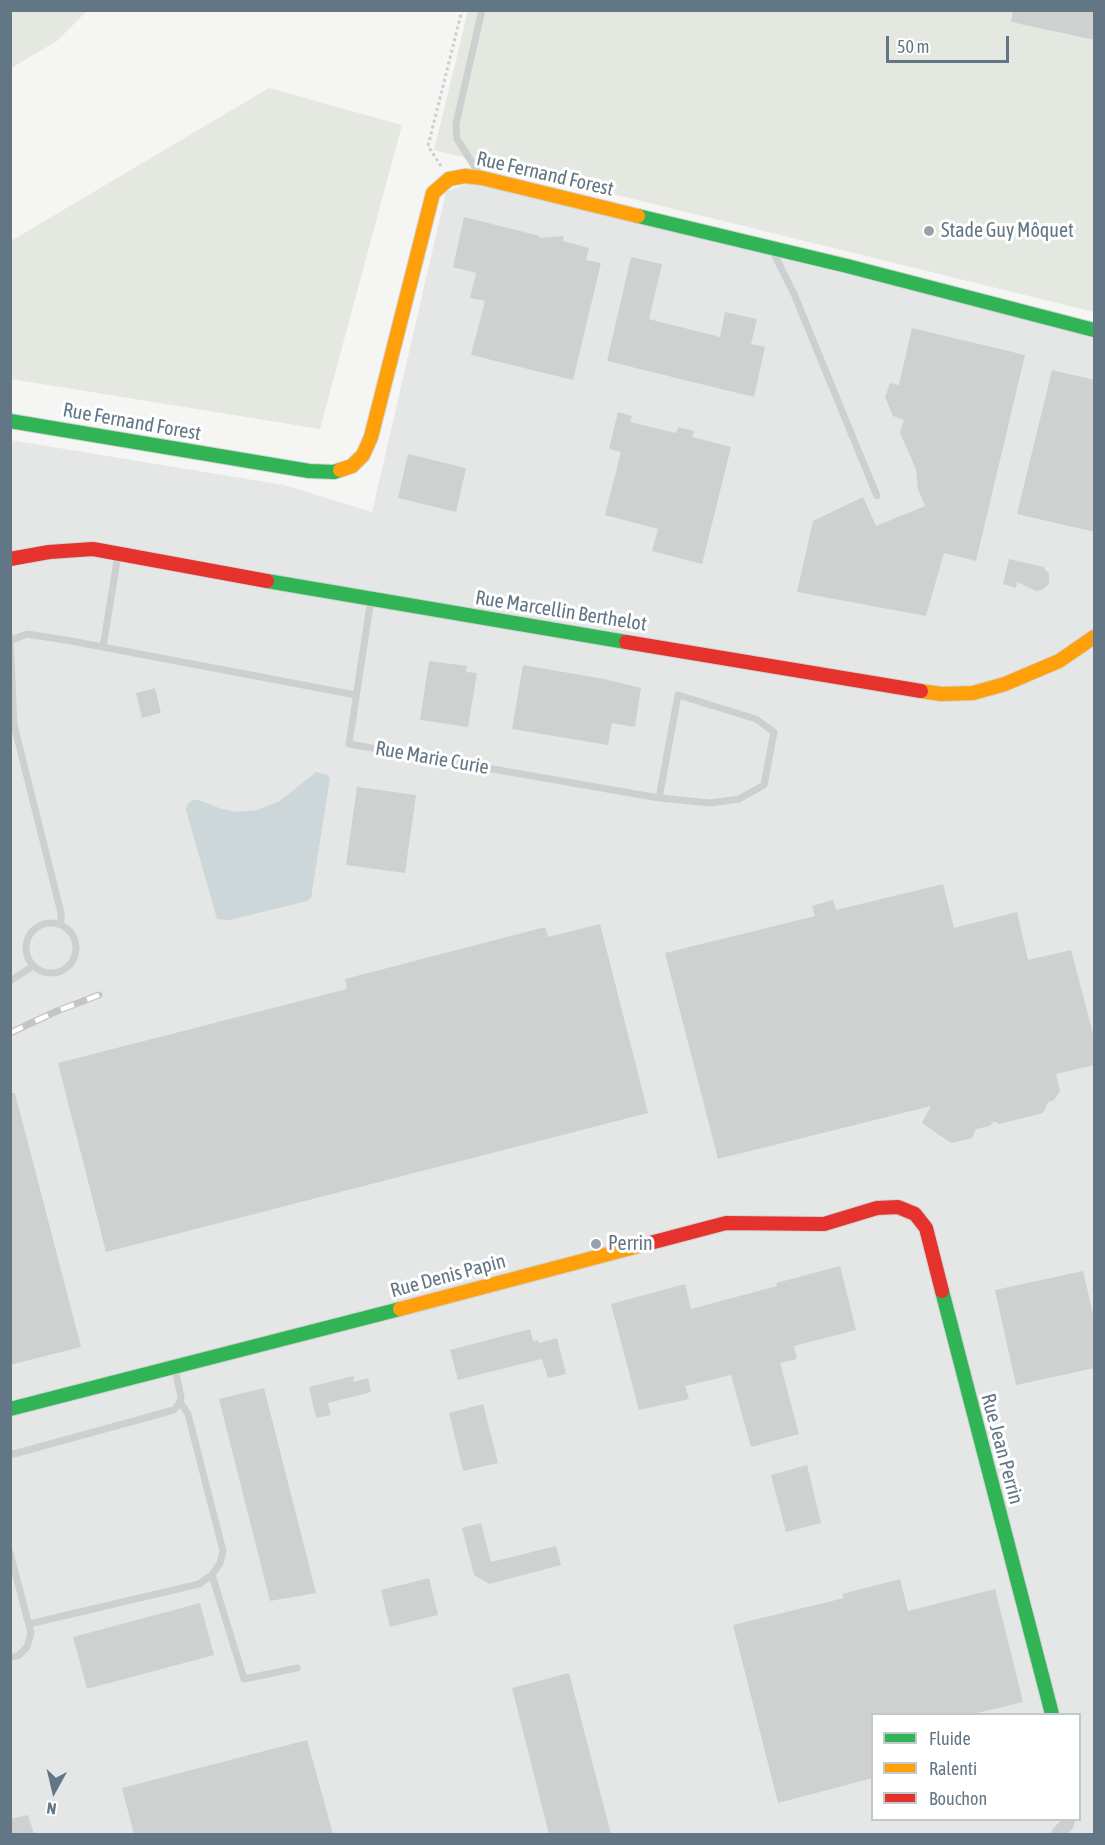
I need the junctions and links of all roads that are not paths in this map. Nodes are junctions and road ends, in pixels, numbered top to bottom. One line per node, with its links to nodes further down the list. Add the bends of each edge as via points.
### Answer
1 (482, 10): 2 (lane, via 456,124 457,139)
2 (482, 177): 3 (street, Rue Fernand Forest); 5 (street, Rue Fernand Forest, via 449,179 433,193 371,437 363,455 352,466 334,472 309,471)
3 (771, 248): 4 (street, Rue Fernand Forest); 6 (lane, via 794,294)
4 (1095, 330)
5 (10, 421)
6 (877, 496)
7 (118, 554): 8 (street, Rue Marcellin Berthelot, via 93,549); 9 (street, Rue Marcellin Berthelot); 12 (lane)
8 (10, 559)
9 (371, 599): 10 (street, Rue Marcellin Berthelot, via 941,694 973,693 1005,684 1059,661); 13 (lane, Rue Marie Curie)
10 (1095, 637)
11 (11, 639): 12 (lane, via 27,634); 15 (lane, via 14,724)
12 (103, 647): 13 (lane)
13 (356, 695): 14 (lane, Rue Marie Curie, via 349,744)
14 (659, 798): 14 (lane, via 711,803 739,799 764,785 774,732 756,719 678,695)
15 (61, 925): 16 (lane, via 39,926 28,937 26,952); 16 (lane, via 75,942 74,958 55,973)
16 (33, 966): 17 (lane)
17 (10, 981)
18 (898, 1207): 19 (street, Rue Denis Papin, via 877,1208 824,1224 726,1223); 28 (street, Rue Jean Perrin, via 915,1214 926,1228)
19 (174, 1367): 20 (lane); 21 (street, Rue Denis Papin)
20 (180, 1402): 22 (lane, via 174,1410); 24 (lane, via 188,1414 223,1551)
21 (10, 1409)
22 (10, 1455)
23 (10, 1553): 25 (lane)
24 (212, 1575): 25 (lane, via 199,1584); 27 (lane, via 244,1679)
25 (29, 1624): 26 (lane, via 32,1633 27,1647)
26 (10, 1658)
27 (297, 1668)
28 (1052, 1713)
29 (1068, 1821): 30 (street)
30 (1058, 1834)

